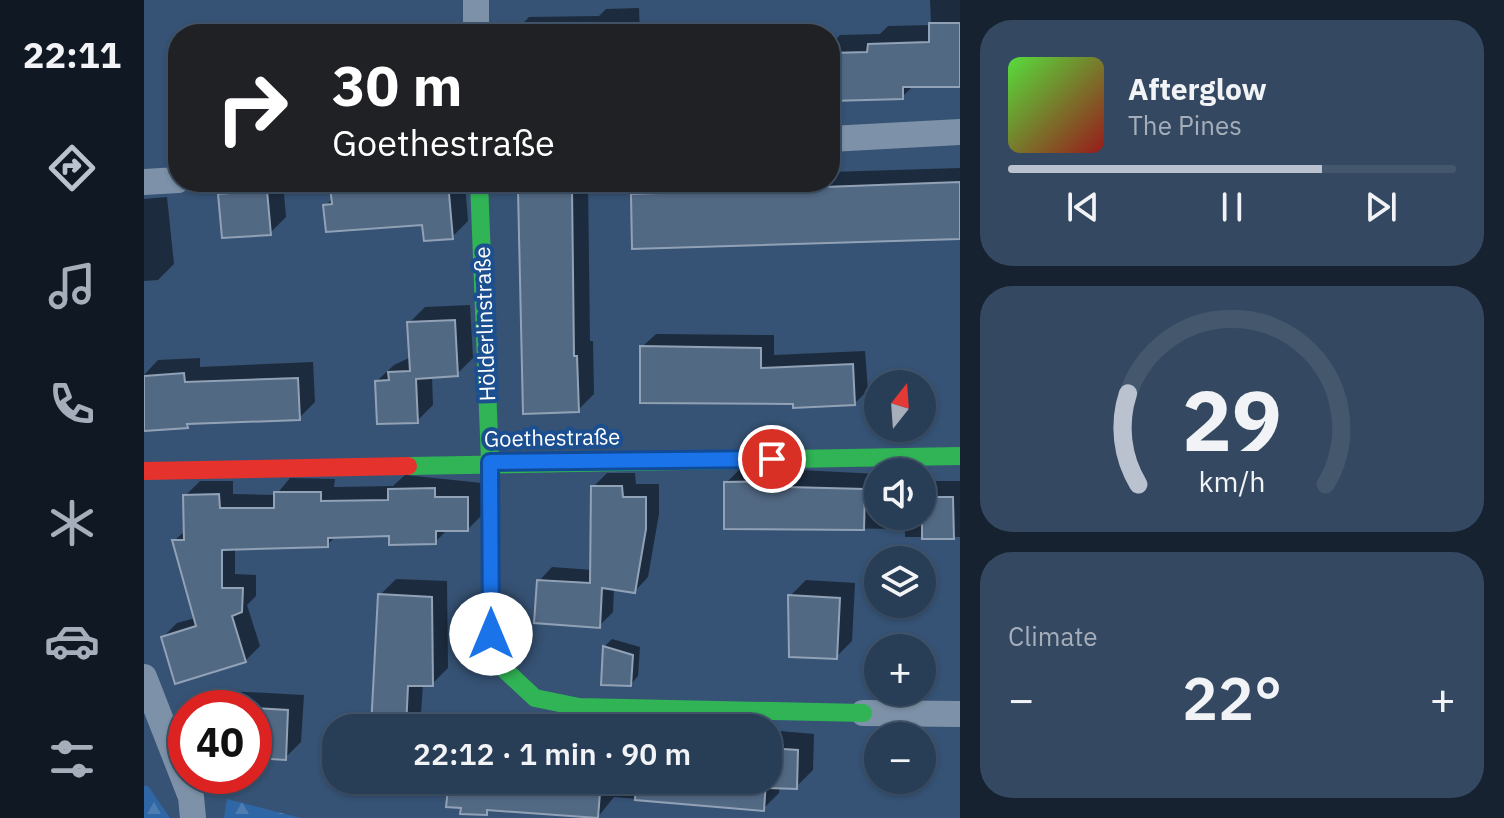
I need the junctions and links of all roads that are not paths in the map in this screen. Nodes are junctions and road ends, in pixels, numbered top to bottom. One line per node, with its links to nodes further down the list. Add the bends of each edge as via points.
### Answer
1 (476, 0): 2 (street)
2 (476, 24)
3 (960, 132): 4 (street)
4 (840, 138)
5 (168, 181): 6 (street)
6 (144, 182)
7 (479, 192): 9 (street, Hölderlinstraße)
8 (960, 456): 9 (street, Goethestraße)
9 (490, 462): 10 (street, Goethestraße); 12 (street, Hölderlinstraße, via 491,634 505,670 535,698 579,707)
10 (144, 471)
11 (144, 677): 14 (street, via 191,797)
12 (863, 713): 13 (street)
13 (960, 714)
14 (193, 818)

